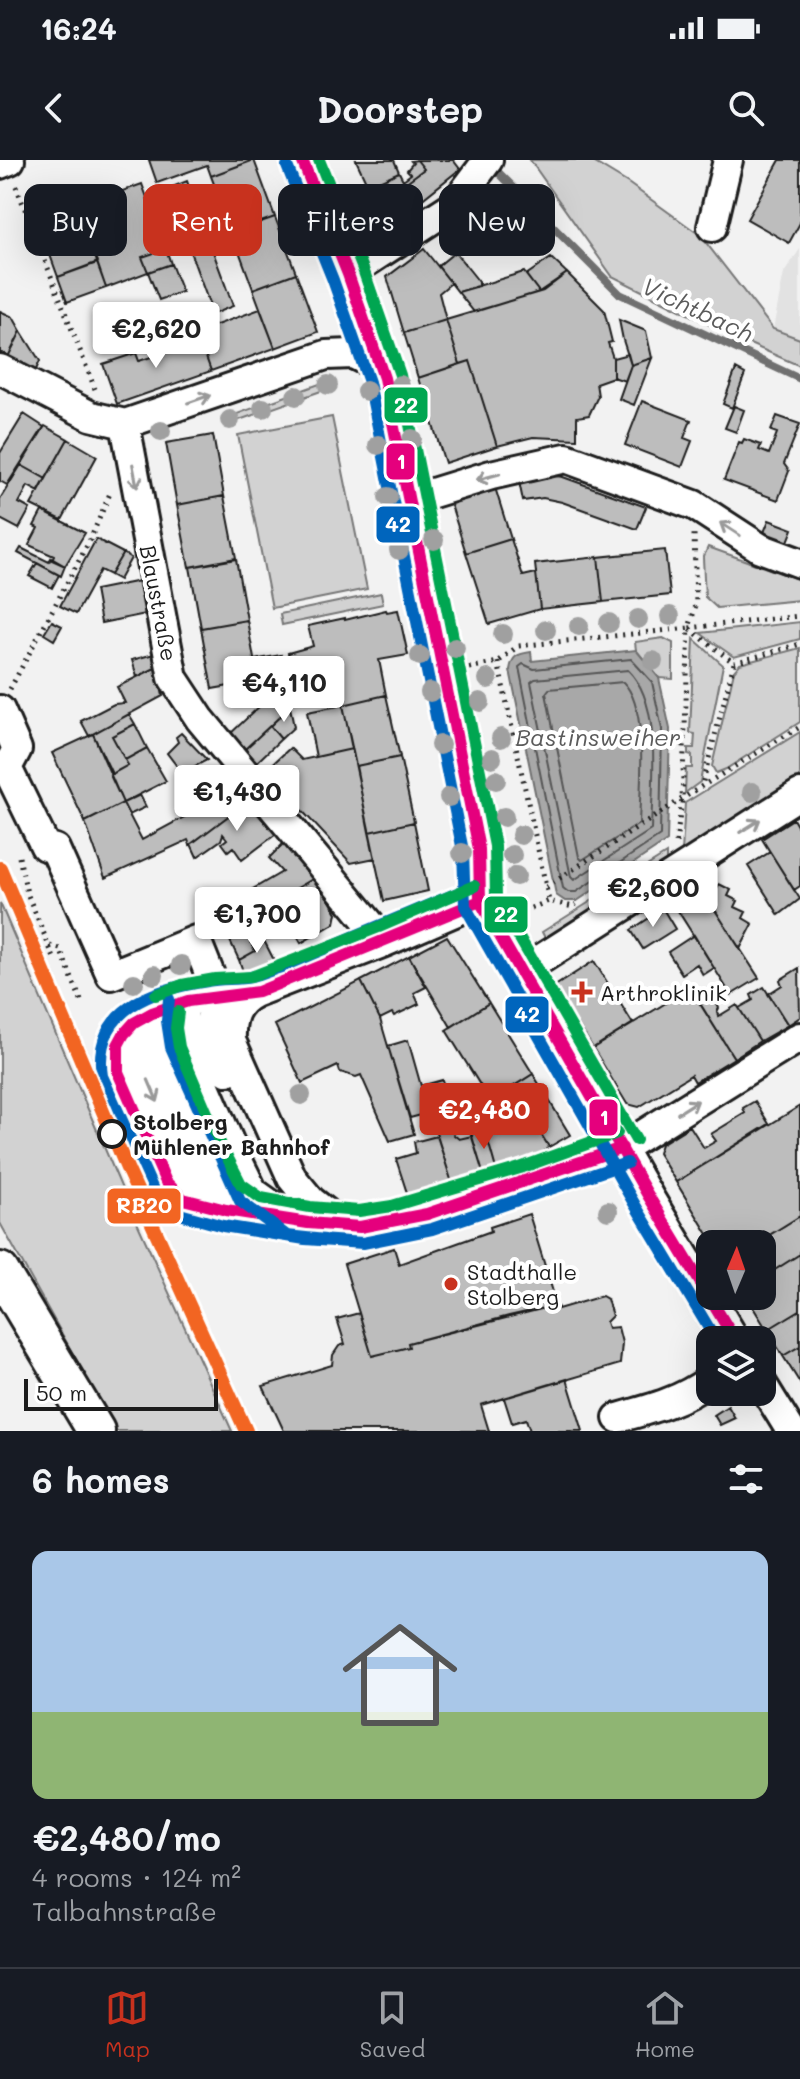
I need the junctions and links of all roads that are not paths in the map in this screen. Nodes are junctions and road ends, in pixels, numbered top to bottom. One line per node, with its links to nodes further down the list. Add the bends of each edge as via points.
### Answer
1 (302, 160): 5 (street)
2 (488, 160): 5 (street, via 454,205)
3 (728, 160): 4 (street)
4 (712, 227)
5 (348, 274): 6 (street)
6 (381, 368): 8 (street, one-way to 6, via 326,355 353,354); 9 (street)
7 (0, 369): 8 (street, via 53,390 91,416)
8 (116, 422): 14 (street, Blaustraße, one-way to 14, via 173,678 200,719)
9 (410, 500): 10 (street, one-way to 9, via 760,548 694,505 566,458); 13 (street, via 479,849)
10 (800, 563)
11 (4, 701): 17 (street, via 17,749 7,768 45,846 55,849 111,975 196,940)
12 (800, 794): 15 (street, one-way to 12)
13 (480, 901): 14 (street); 15 (street)
14 (385, 942): 16 (street)
15 (519, 973): 20 (street)
16 (254, 993): 17 (street); 23 (street, via 234,1011 231,1041 292,1178 334,1219)
17 (218, 995): 18 (street); 22 (street, via 209,1033)
18 (173, 1006): 21 (street, via 160,1028 164,1052 229,1195); 21 (street, one-way to 21, via 136,1021 140,1062 197,1191 226,1210); 22 (street, via 253,1192)
19 (800, 1037): 20 (street, one-way to 19)
20 (622, 1148): 23 (street, via 427,1214); 25 (street)
21 (255, 1213): 22 (street)
22 (300, 1222): 23 (street)
23 (360, 1227)
24 (0, 1271): 29 (main road)
25 (727, 1326)
26 (696, 1391): 28 (street)
27 (776, 1406): 30 (street)
28 (618, 1418)
29 (96, 1431)
30 (791, 1431)

